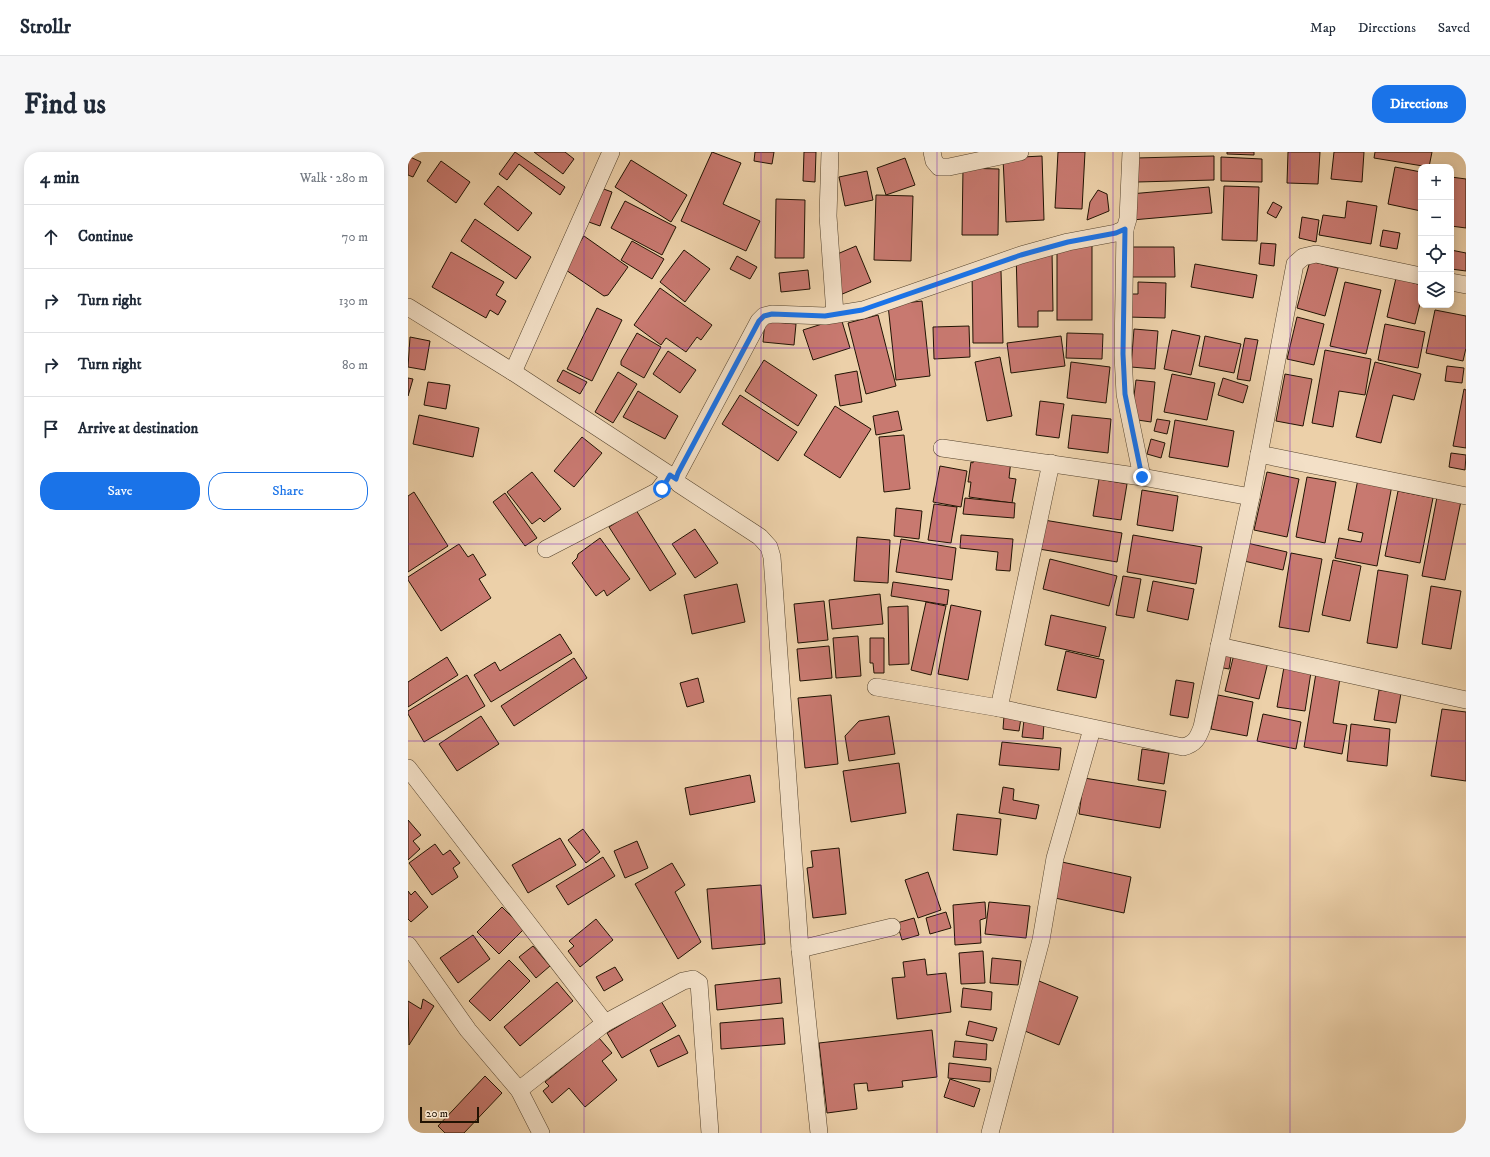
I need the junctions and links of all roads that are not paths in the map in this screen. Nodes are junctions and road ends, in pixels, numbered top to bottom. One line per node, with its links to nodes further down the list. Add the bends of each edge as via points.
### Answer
1 (611, 152): 12 (street)
2 (830, 152): 11 (street, via 828,216)
3 (932, 152): 4 (street, via 939,167 949,167)
4 (1020, 152)
5 (1131, 152): 6 (street, via 1128,219)
6 (1125, 229): 11 (street, via 1021,255 862,310); 17 (street, via 1125,386)
7 (1418, 275): 14 (street, via 1316,254 1303,257 1295,264)
8 (1454, 283): 9 (street)
9 (1466, 285)
10 (408, 307): 12 (street)
11 (835, 314): 16 (street, via 772,314 764,316 759,321 678,473)
12 (513, 372): 16 (street)
13 (942, 448): 15 (street)
14 (1259, 454): 18 (street); 19 (street)
15 (1051, 463): 17 (street); 24 (street)
16 (673, 477): 20 (street, via 658,491); 29 (street, via 679,484 760,537 769,547 772,557)
17 (1142, 477): 19 (street)
18 (1466, 496)
19 (1251, 497): 21 (street)
20 (546, 550)
21 (1219, 646): 23 (street); 25 (street, via 1202,727 1197,740 1190,745 1183,747)
22 (876, 687): 24 (street)
23 (1466, 700)
24 (999, 708): 25 (street)
25 (1092, 729): 35 (street, via 1055,858 1041,940)
26 (408, 768): 30 (street)
27 (892, 927): 29 (street)
28 (408, 945): 31 (street, via 468,1030)
29 (800, 949): 34 (street)
30 (605, 1024): 31 (street); 33 (street, via 683,981 694,979 699,983)
31 (519, 1090): 32 (street)
32 (541, 1133)
33 (710, 1133)
34 (819, 1133)
35 (990, 1133)

